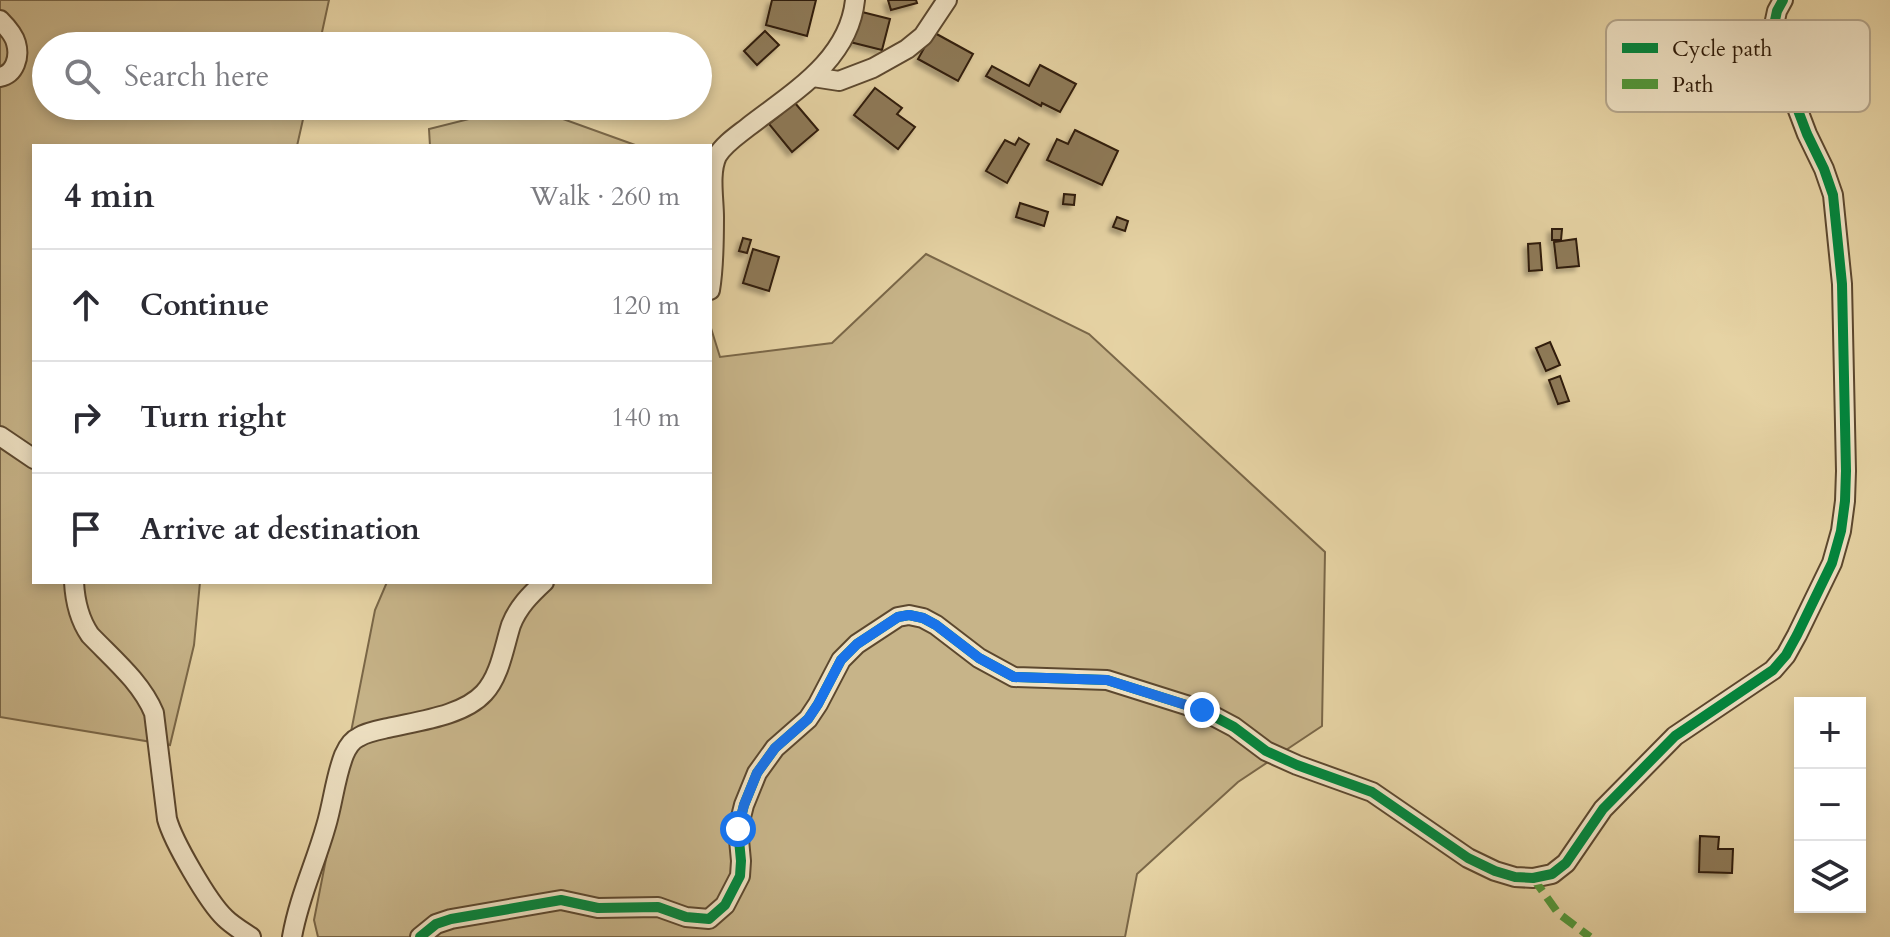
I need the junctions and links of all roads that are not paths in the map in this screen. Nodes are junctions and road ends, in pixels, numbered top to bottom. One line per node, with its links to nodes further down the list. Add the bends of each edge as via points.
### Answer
1 (855, 0): 7 (street, via 848,31)
2 (947, 0): 7 (street, via 923,36 907,49 839,81)
3 (1783, 0): 5 (street)
4 (0, 20): 6 (street, via 17,43 17,59 14,69)
5 (1775, 20)
6 (0, 77)
7 (813, 77): 9 (street, via 728,143 716,159)
8 (1799, 112): 16 (street, via 1833,195 1842,284 1845,501 1832,563 1797,635 1773,670 1675,736 1603,809 1566,863 1552,874 1533,878 1495,871 1372,792 1266,751 1202,710 1107,680 1014,677 936,625 909,615 883,626 841,660 808,719 775,748 757,773 738,829 740,876 725,905 709,919 658,907 598,908 561,900 451,919)
9 (712, 260)
10 (0, 436): 11 (street)
11 (32, 458)
12 (74, 584): 14 (street, via 85,628 137,684 154,713 171,833 212,903)
13 (542, 584): 15 (street, via 519,610 494,679 482,695 438,717 360,736 347,748)
14 (251, 937)
15 (292, 937)
16 (420, 937)

